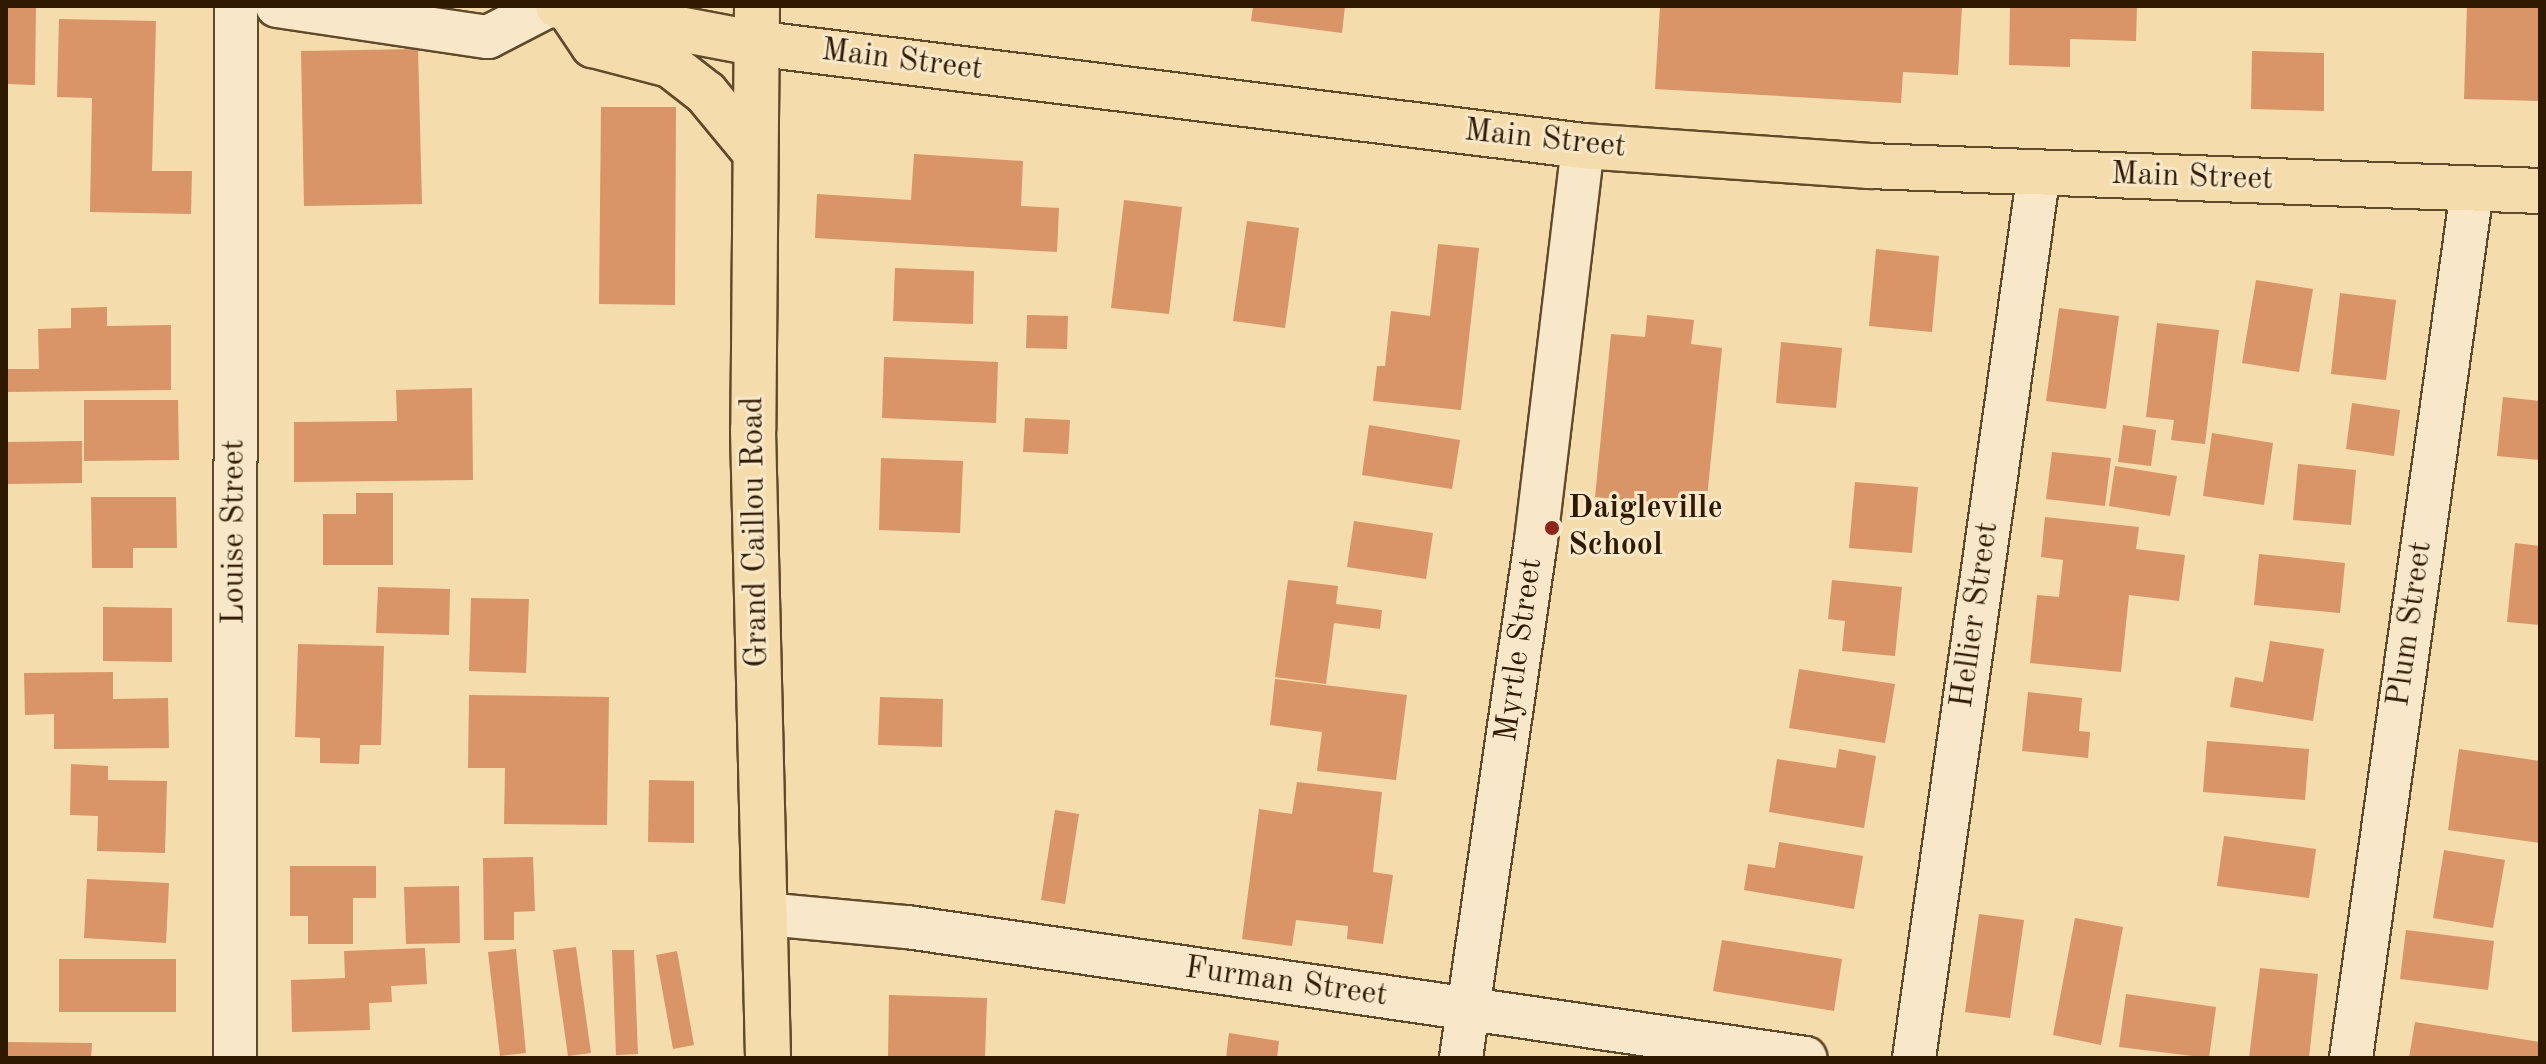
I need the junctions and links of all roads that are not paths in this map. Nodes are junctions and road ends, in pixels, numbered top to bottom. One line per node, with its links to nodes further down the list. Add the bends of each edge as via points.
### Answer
1 (236, 6): 12 (street, Louise Street)
2 (277, 6): 3 (street, via 488,37)
3 (558, 7): 4 (main road, Main Street); 6 (main road, via 593,45 670,65 706,93)
4 (755, 24): 5 (main road, Main Street); 6 (main road, Grand Caillou Road)
5 (1583, 146): 7 (main road, Main Street); 11 (street, Myrtle Street, via 1536,540)
6 (753, 150): 10 (main road, Grand Caillou Road, via 753,430)
7 (2039, 172): 8 (main road, Main Street); 16 (street, Hellier Street)
8 (2472, 190): 9 (main road, Main Street); 17 (street, Plum Street)
9 (2540, 191)
10 (766, 914): 11 (street, Furman Street, via 907,927); 13 (main road, Grand Caillou Road)
11 (1468, 1009): 14 (street, Myrtle Street); 15 (street, Furman Street)
12 (235, 1058)
13 (768, 1058)
14 (1461, 1058)
15 (1806, 1058)
16 (1914, 1058)
17 (2351, 1058)

